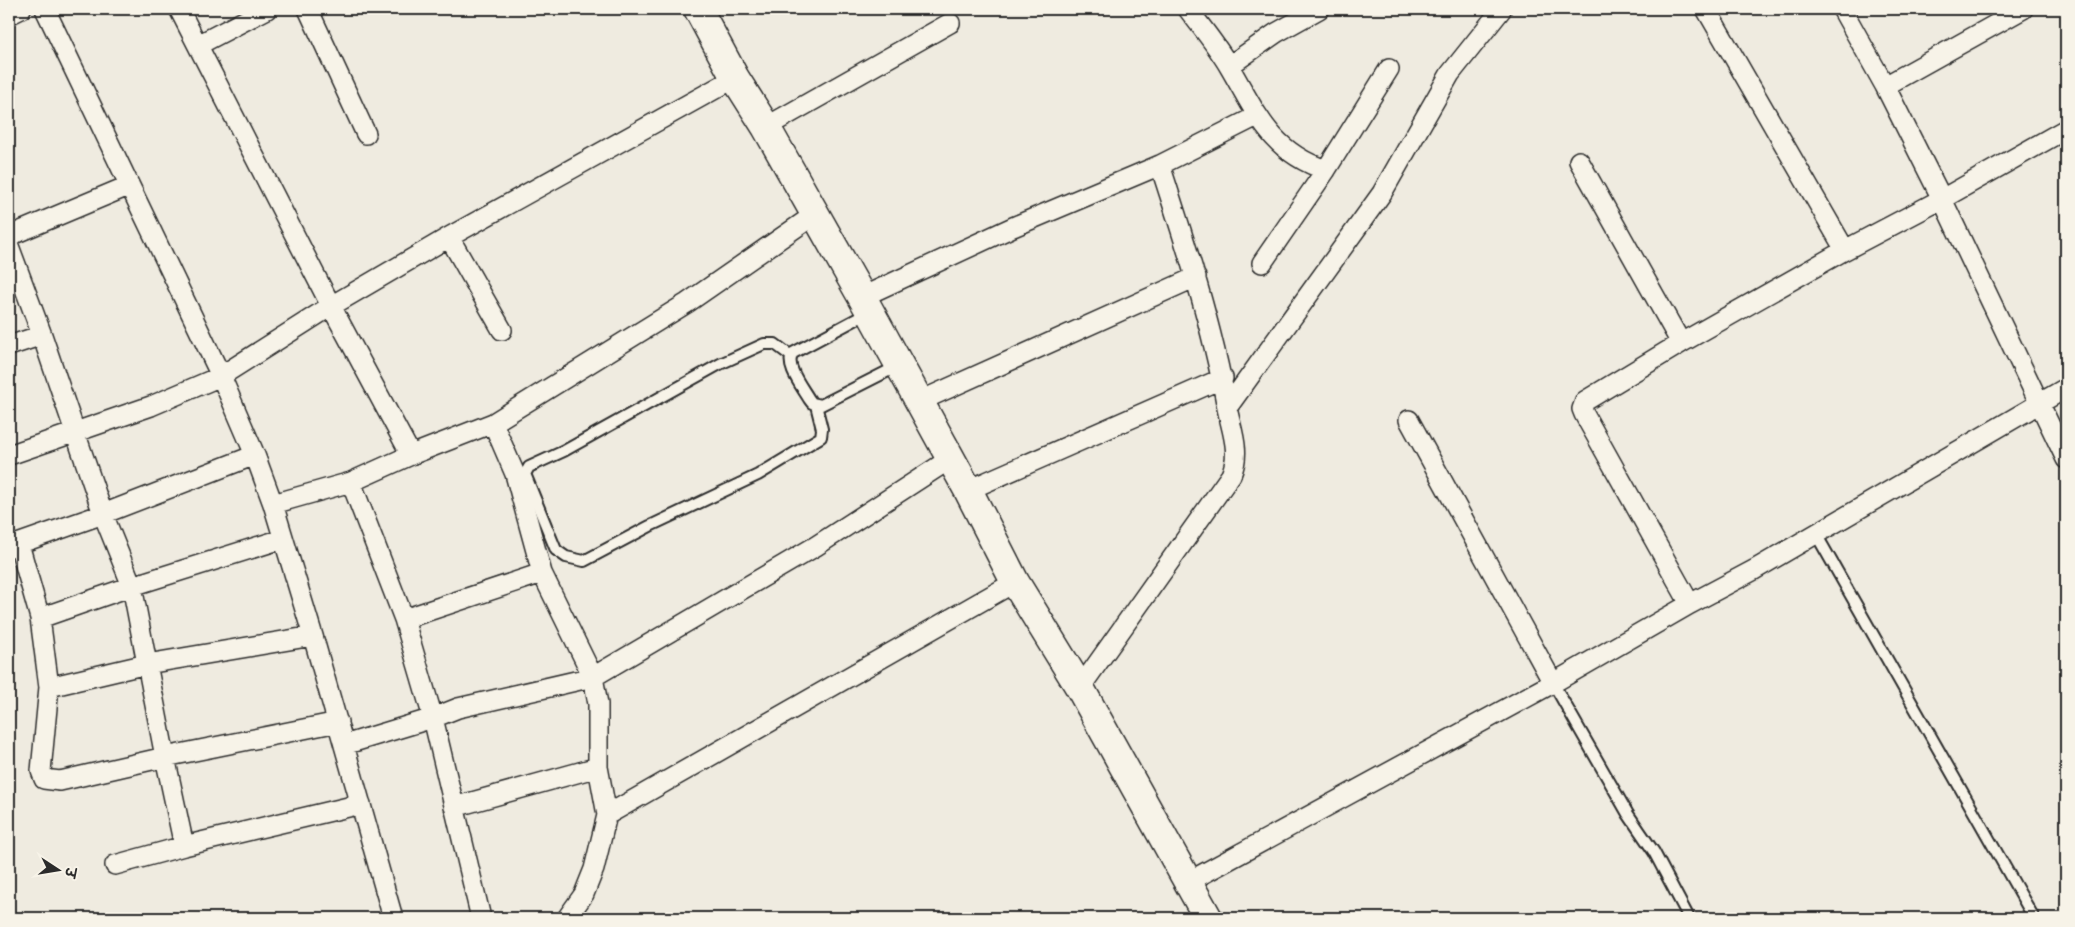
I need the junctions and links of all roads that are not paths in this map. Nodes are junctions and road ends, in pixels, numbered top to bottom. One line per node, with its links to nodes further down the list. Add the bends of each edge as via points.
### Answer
1 (21, 9): 13 (street)
2 (45, 9): 27 (street)
3 (180, 9): 15 (street)
4 (266, 9): 15 (street)
5 (308, 9): 23 (street)
6 (698, 9): 18 (main road)
7 (1188, 9): 16 (street)
8 (1319, 9): 16 (street, via 1276,33)
9 (1706, 9): 33 (street)
10 (1842, 9): 19 (street)
11 (2023, 9): 19 (street)
12 (1501, 10): 50 (street, via 1450,74 1382,193)
13 (9, 15)
14 (950, 23): 21 (street)
15 (198, 45): 37 (street)
16 (1229, 66): 20 (street)
17 (1389, 70): 26 (street)
18 (735, 78): 21 (main road); 31 (street)
19 (1885, 86): 28 (street)
20 (1257, 116): 25 (street); 26 (street, via 1287,151 1312,166)
21 (766, 127): 29 (main road)
22 (2066, 129): 28 (street)
23 (366, 134)
24 (1579, 160): 40 (street)
25 (1160, 165): 35 (street); 36 (street, via 1013,227)
26 (1326, 170): 34 (street)
27 (128, 186): 30 (street); 44 (street)
28 (1942, 199): 33 (street); 48 (street)
29 (814, 215): 36 (main road); 52 (street, via 687,303)
30 (9, 236)
31 (449, 238): 37 (street); 38 (street)
32 (9, 246): 39 (street)
33 (1845, 250): 40 (street)
34 (1262, 263)
35 (1196, 277): 45 (street); 47 (street)
36 (866, 304): 42 (lane); 43 (main road)
37 (331, 306): 44 (street); 54 (street)
38 (502, 330)
39 (42, 335): 41 (street); 53 (street)
40 (1681, 343): 69 (street, via 1589,398 1582,410)
41 (9, 346)
42 (791, 356): 49 (lane, via 790,365 809,399); 49 (lane, via 775,344 764,344 720,364 564,451 529,467 525,474 556,550 566,557 584,561 758,475 821,437)
43 (898, 366): 47 (main road); 49 (lane, via 827,403)
44 (221, 376): 53 (street, via 151,406); 56 (street)
45 (1222, 378): 50 (street); 60 (street)
46 (2066, 388): 48 (street)
47 (918, 402): 57 (main road)
48 (2038, 404): 58 (street); 63 (street)
49 (816, 405)
50 (1227, 408): 77 (street, via 1237,456 1232,475)
51 (1409, 420): 75 (street)
52 (493, 422): 54 (street); 66 (street, via 515,474)
53 (76, 432): 55 (street); 62 (street)
54 (411, 454): 59 (street)
55 (9, 455)
56 (255, 455): 61 (street); 62 (street)
57 (950, 459): 60 (main road); 74 (street, via 816,546)
58 (2066, 459)
59 (351, 482): 61 (street); 71 (street)
60 (968, 490): 67 (main road)
61 (272, 504): 64 (street)
62 (103, 514): 65 (street); 68 (street)
63 (1816, 534): 69 (street); 94 (lane)
64 (282, 539): 68 (street); 72 (street)
65 (14, 546): 70 (street)
66 (542, 574): 71 (street); 74 (street)
67 (1015, 582): 77 (main road); 85 (street)
68 (132, 586): 70 (street); 73 (street)
69 (1690, 604): 75 (street)
70 (40, 618): 76 (street)
71 (404, 619): 78 (street)
72 (313, 636): 73 (street); 79 (street)
73 (147, 664): 76 (street); 81 (street)
74 (593, 677): 78 (street, via 458,708); 82 (street, via 598,704)
75 (1553, 683): 88 (street); 93 (lane, via 1628,814 1654,852)
76 (49, 687): 81 (street, via 41,771 44,779 60,781)
77 (1080, 688): 88 (main road)
78 (433, 718): 80 (street); 84 (street)
79 (338, 722): 80 (street); 81 (street)
80 (344, 745): 83 (street)
81 (165, 757): 86 (street)
82 (598, 767): 84 (street); 85 (street)
83 (361, 804): 86 (street); 89 (street)
84 (454, 806): 90 (street)
85 (607, 815): 91 (street, via 594,869 584,894)
86 (184, 846): 87 (street)
87 (115, 865)
88 (1188, 882): 92 (main road)
89 (393, 918)
90 (481, 918)
91 (567, 918)
92 (1208, 918)
93 (1689, 918)
94 (2034, 918)

